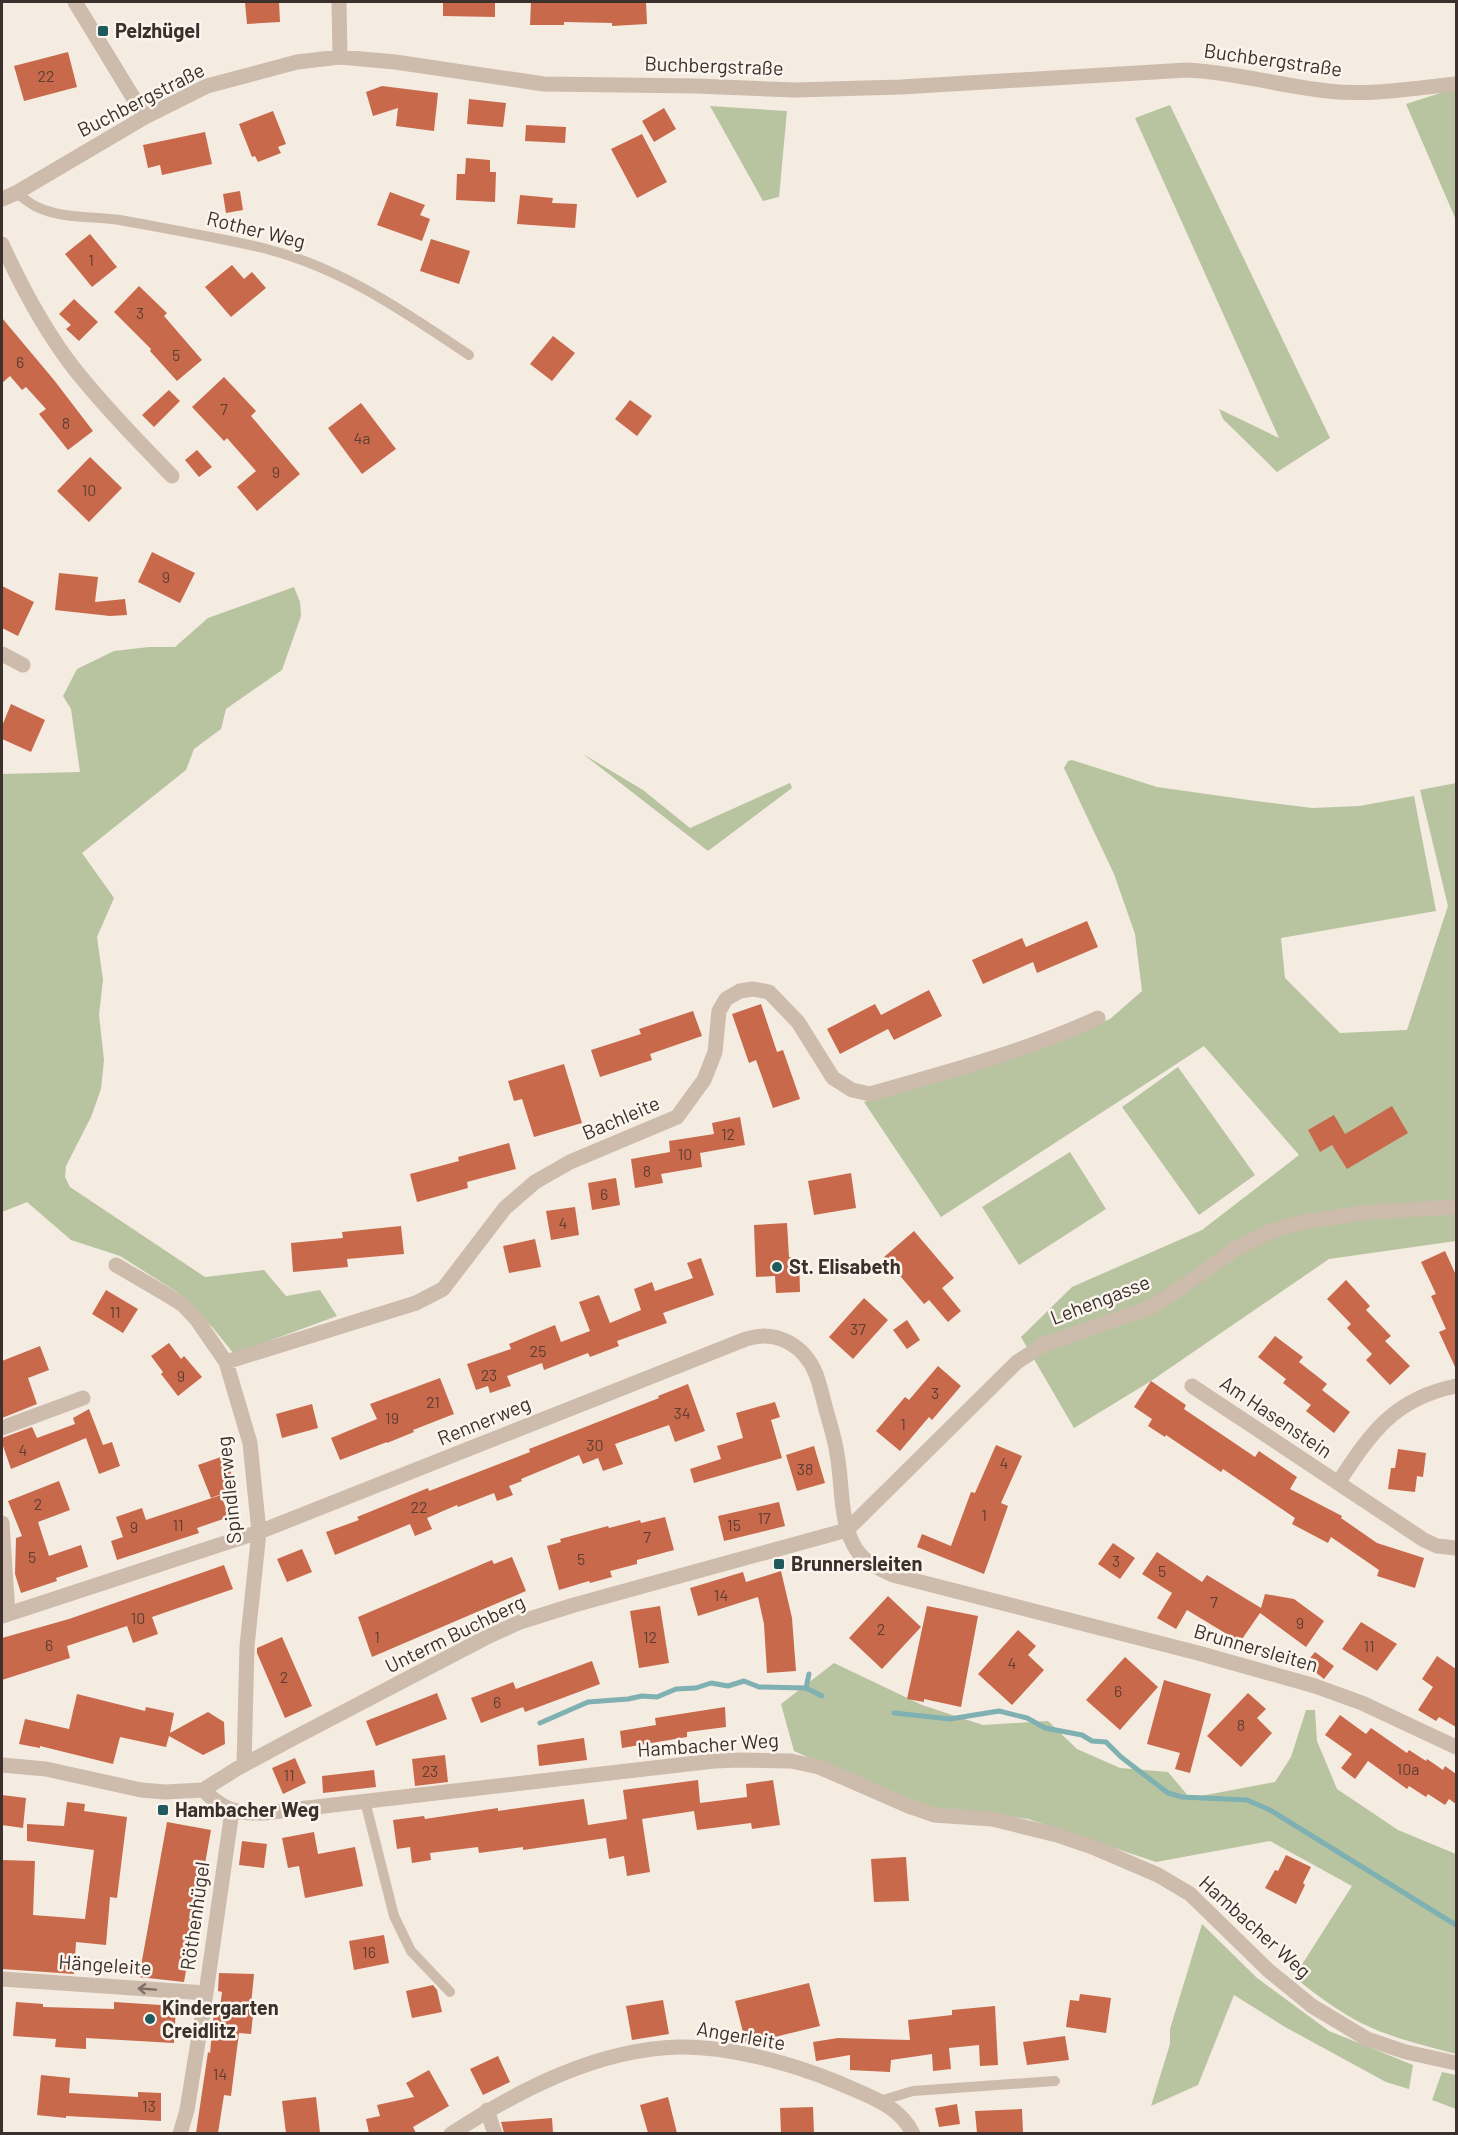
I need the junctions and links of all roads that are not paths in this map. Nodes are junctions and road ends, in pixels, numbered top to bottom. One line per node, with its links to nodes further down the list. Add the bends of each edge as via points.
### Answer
1 (75, 2): 5 (street)
2 (339, 2): 3 (street)
3 (340, 57): 4 (street, Buchbergstraße, via 544,84 795,90 1187,70 1219,71 1329,91); 5 (street, Buchbergstraße, via 297,62 207,86)
4 (1456, 84)
5 (145, 117): 6 (street, Buchbergstraße)
6 (9, 196): 8 (lane, Rother Weg, via 55,213 193,233 297,257 351,280)
7 (2, 244): 9 (street, via 46,327 75,369)
8 (469, 355)
9 (172, 476)
10 (2, 654): 11 (street)
11 (22, 665)
12 (1098, 1018): 15 (street, Bachleite, via 989,1060 870,1094 852,1090 833,1078 798,1022 769,992 740,991 726,999 719,1011 715,1053 704,1080 677,1117 570,1162 535,1182 505,1208 443,1289 416,1304)
13 (1456, 1207): 22 (street, Lehengasse, via 1369,1212 1303,1222 1269,1232 1234,1250 1149,1308 1045,1344 1017,1362)
14 (116, 1265): 15 (street, Spindlerweg, via 183,1305)
15 (226, 1362): 23 (street, Spindlerweg, via 250,1443)
16 (1192, 1386): 20 (street, Am Hasenstein)
17 (1456, 1386): 20 (street, Am Hasenstein, via 1422,1396 1395,1412 1367,1439)
18 (83, 1398): 19 (street)
19 (2, 1428)
20 (1338, 1484): 24 (street, Am Hasenstein, via 1424,1540)
21 (2, 1523): 25 (street)
22 (847, 1530): 23 (street, Rennerweg, via 838,1455 816,1375 800,1350 768,1335 746,1339); 26 (street, Brunnersleiten, via 862,1557 893,1575 1315,1686); 28 (street, Unterm Buchberg, via 520,1622)
23 (259, 1532): 25 (street, Rennerweg); 28 (street, Spindlerweg, via 247,1646)
24 (1456, 1548)
25 (5, 1615)
26 (1456, 1747)
27 (2, 1764): 29 (street, via 141,1790)
28 (244, 1765): 29 (street, Unterm Buchberg)
29 (202, 1790): 31 (street, Hambacher Weg)
30 (365, 1801): 31 (street, Hambacher Weg, via 264,1813); 33 (lane, via 394,1916 411,1951); 35 (street, Hambacher Weg, via 714,1761 791,1761 819,1767 934,1815 992,1819 1057,1835 1158,1875 1190,1894 1268,1970 1312,2006 1367,2039)
31 (232, 1811): 34 (street, Röthenhügel)
32 (2, 1979): 34 (street, Hängeleite, one-way to 32)
33 (450, 1992)
34 (206, 1993): 39 (street, Röthenhügel)
35 (1456, 2063)
36 (1055, 2081): 37 (lane, via 913,2091)
37 (880, 2101): 38 (street, Angerleite, via 785,2064 723,2050 679,2047 598,2061); 42 (street, Angerleite, via 906,2121)
38 (487, 2110): 40 (street, Angerleite); 41 (street)
39 (180, 2133)
40 (451, 2133)
41 (495, 2133)
42 (913, 2133)

